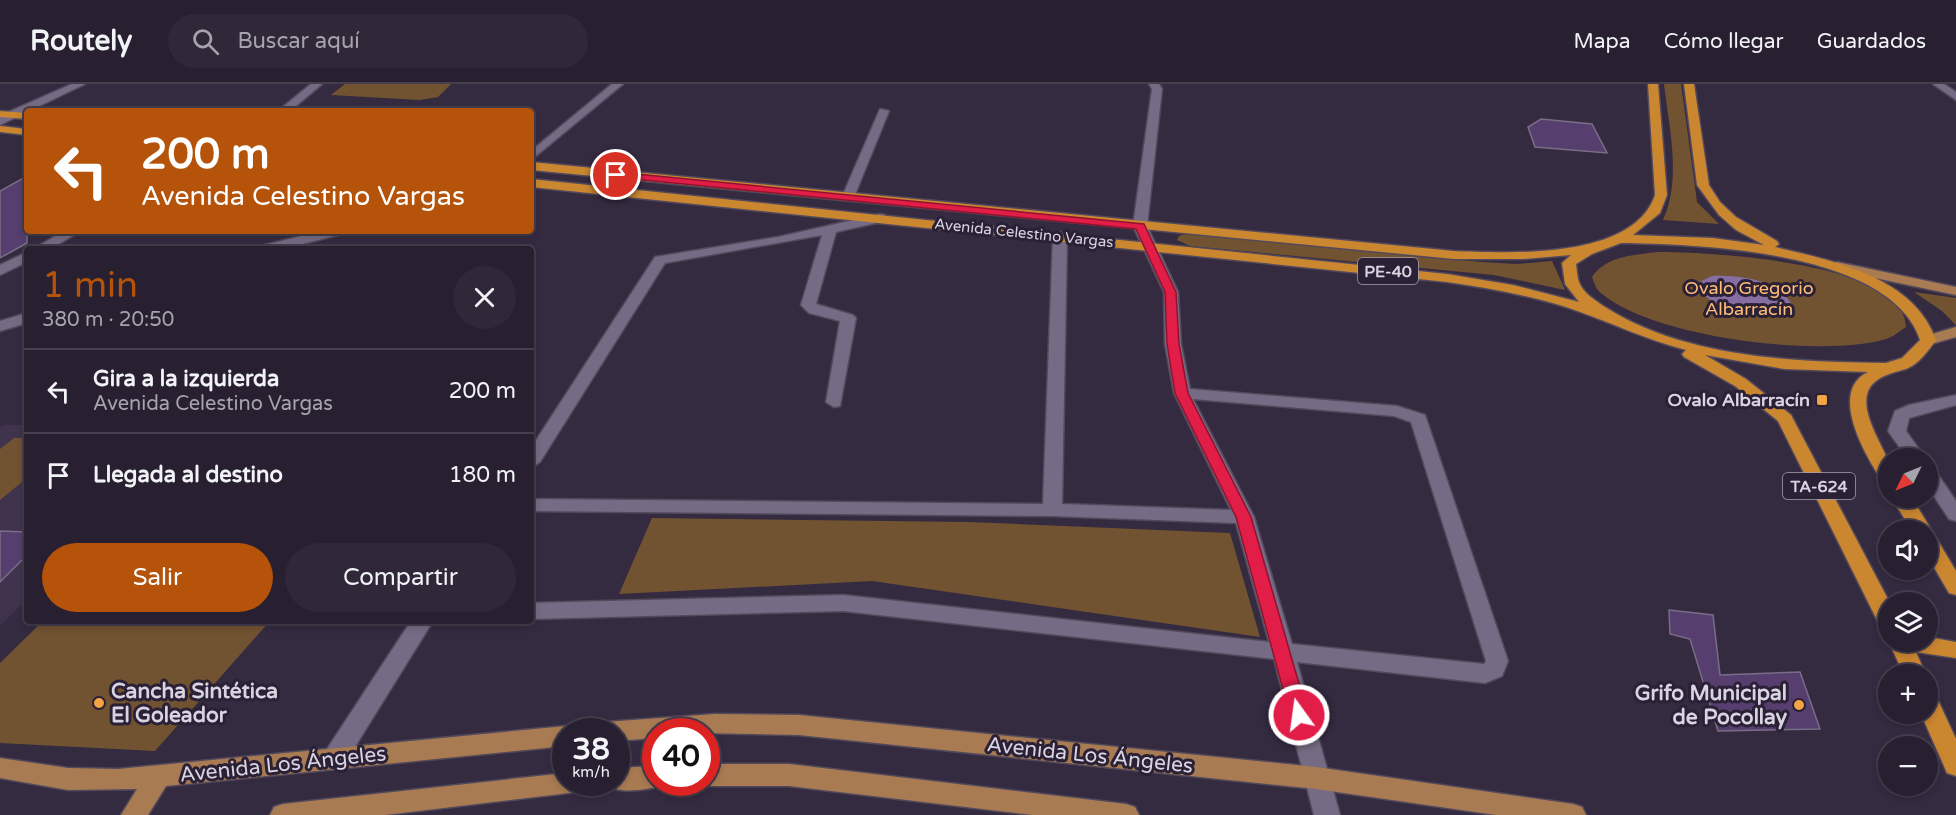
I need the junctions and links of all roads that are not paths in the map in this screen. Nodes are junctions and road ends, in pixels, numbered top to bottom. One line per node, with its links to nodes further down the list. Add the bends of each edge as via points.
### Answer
1 (80, 84): 11 (street)
2 (317, 84): 9 (street)
3 (618, 84): 16 (street)
4 (1155, 84): 23 (street)
5 (1653, 84): 28 (highway, via 1661,195 1656,210)
6 (1689, 84): 33 (highway, via 1703,185 1710,199 1737,225)
7 (1938, 84): 8 (street)
8 (1956, 97)
9 (287, 108)
10 (884, 111): 19 (street)
11 (5, 114): 12 (highway); 13 (street)
12 (24, 116)
13 (0, 122)
14 (0, 129): 15 (highway)
15 (24, 132)
16 (534, 154)
17 (534, 166): 19 (highway, Avenida Celestino Vargas / PE-40)
18 (534, 183): 21 (highway, Avenida Celestino Vargas / PE-40)
19 (848, 197): 20 (highway, Avenida Celestino Vargas / PE-40)
20 (938, 206): 22 (highway); 23 (highway, Avenida Celestino Vargas / PE-40)
21 (880, 218): 22 (highway, Avenida Celestino Vargas / PE-40); 24 (street)
22 (929, 223): 27 (highway, Avenida Celestino Vargas / PE-40)
23 (1140, 226): 31 (street); 32 (highway, Avenida Celestino Vargas / PE-40, via 1465,256 1552,255)
24 (830, 230): 47 (street, via 808,304 814,310 848,318); 50 (street, via 660,260)
25 (68, 234): 29 (street)
26 (325, 234): 30 (street)
27 (1060, 236): 31 (highway, Avenida Celestino Vargas / PE-40); 54 (street)
28 (1620, 239): 32 (highway); 33 (highway, via 1717,241)
29 (46, 246)
30 (278, 246)
31 (1151, 246): 39 (highway, Avenida Celestino Vargas / PE-40, via 1500,285 1568,302); 45 (street, via 1171,292 1173,344)
32 (1592, 248): 39 (highway, via 1569,262 1567,272 1578,294)
33 (1799, 255): 35 (highway)
34 (24, 258): 36 (street)
35 (1832, 265): 37 (main road); 43 (highway, via 1902,299 1924,324)
36 (0, 271)
37 (1956, 291)
38 (24, 319): 40 (street)
39 (1619, 322): 42 (highway)
40 (0, 326)
41 (1956, 332): 43 (main road)
42 (1651, 335): 44 (highway, via 1757,361 1838,368); 58 (highway, TA-624, via 1726,372 1785,419)
43 (1928, 340): 44 (highway, via 1914,357)
44 (1897, 367): 49 (highway, via 1869,375 1859,387 1864,429)
45 (1182, 393): 55 (street); 63 (street, via 1397,411 1419,420 1497,661 1494,670 1485,674)
46 (1956, 400): 48 (street, via 1915,408 1901,415 1898,431)
47 (834, 402)
48 (1910, 448)
49 (1878, 456)
50 (534, 457)
51 (1938, 486): 53 (street)
52 (534, 505): 54 (street)
53 (1953, 505)
54 (1052, 510): 55 (street)
55 (1244, 517): 63 (street)
56 (1938, 558): 57 (highway)
57 (1956, 588)
58 (1878, 600)
59 (534, 611): 63 (street, via 843,603)
60 (420, 624): 67 (street)
61 (1938, 647): 62 (highway)
62 (1956, 650)
63 (1283, 651): 72 (street)
64 (1937, 724): 68 (highway)
65 (630, 730): 72 (main road, Avenida Los Ángeles, via 716,724 799,724)
66 (552, 737): 67 (main road, Avenida Los Ángeles)
67 (334, 759): 71 (main road, Avenida Los Ángeles)
68 (1956, 766)
69 (0, 768): 71 (main road, Avenida Los Ángeles, via 68,778 118,780)
70 (720, 775): 76 (main road, via 789,776)
71 (159, 776): 74 (main road)
72 (1316, 778): 77 (street); 78 (main road, Avenida Los Ángeles)
73 (552, 786): 75 (main road)
74 (134, 815)
75 (283, 815)
76 (1126, 815)
77 (1327, 815)
78 (1573, 815)

